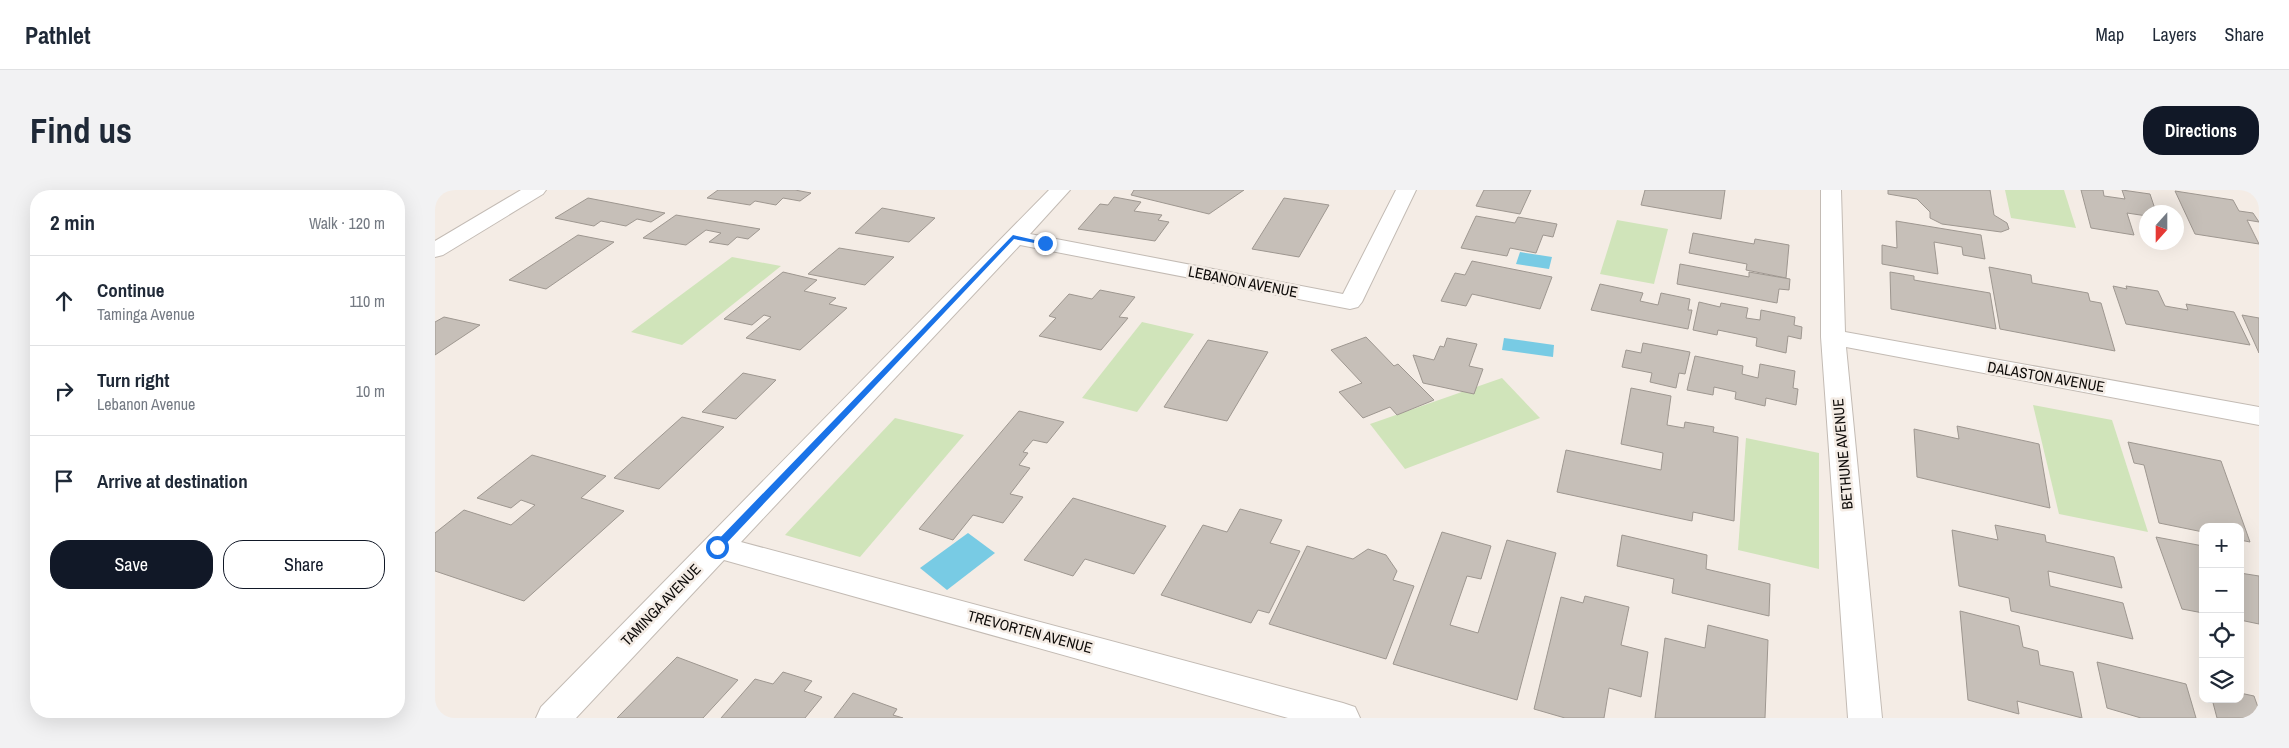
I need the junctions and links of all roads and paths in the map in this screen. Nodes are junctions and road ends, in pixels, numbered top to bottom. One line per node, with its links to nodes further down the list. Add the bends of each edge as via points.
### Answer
1 (501, 190): 6 (main road)
2 (536, 190): 8 (main road)
3 (1060, 190): 7 (main road, TAMINGA AVENUE)
4 (1407, 190): 7 (main road, LEBANON AVENUE, via 1350,302)
5 (1831, 190): 9 (main road, BETHUNE AVENUE)
6 (435, 228)
7 (1013, 237): 11 (main road, TAMINGA AVENUE)
8 (435, 250)
9 (1833, 338): 10 (main road, DALASTON AVENUE); 14 (main road, BETHUNE AVENUE)
10 (2259, 416)
11 (717, 547): 12 (main road, TAMINGA AVENUE); 13 (main road, TREVORTEN AVENUE)
12 (553, 718)
13 (1343, 718)
14 (1865, 718)

